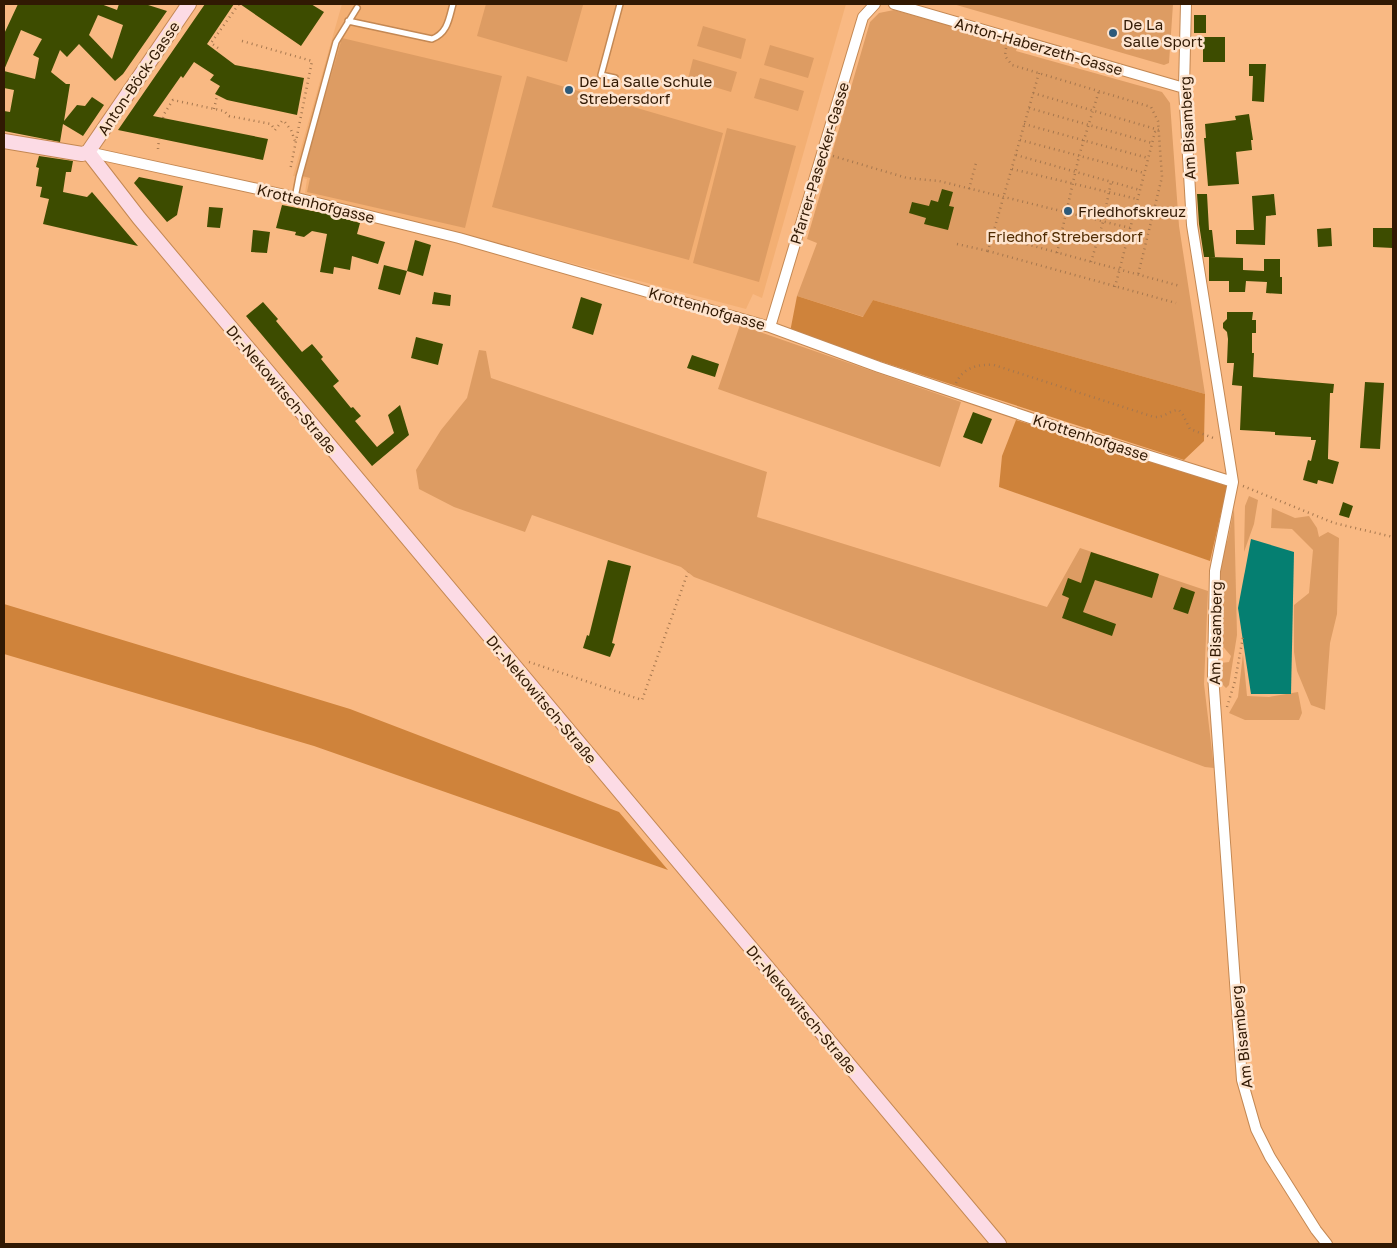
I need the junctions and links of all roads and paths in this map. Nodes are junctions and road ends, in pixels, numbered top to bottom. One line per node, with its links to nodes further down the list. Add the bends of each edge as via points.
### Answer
1 (189, 4): 33 (main road, Anton-Böck-Gasse)
2 (238, 4): 12 (path, via 211,43)
3 (453, 4): 9 (lane, via 446,29 432,39)
4 (620, 4): 14 (lane, via 601,75)
5 (876, 4): 34 (street, Pfarrer-Pasecker-Gasse, via 863,16)
6 (894, 4): 10 (street, Anton-Haberzeth-Gasse)
7 (1186, 4): 15 (street, Am Bisamberg)
8 (357, 8): 9 (lane)
9 (348, 21): 48 (lane, via 336,42)
10 (1007, 37): 13 (path, via 1005,56 1012,65); 15 (street, Anton-Haberzeth-Gasse)
11 (242, 41): 30 (path, via 312,61)
12 (218, 48)
13 (1039, 73): 16 (path); 17 (path)
14 (615, 78)
15 (1184, 88): 66 (street, Am Bisamberg, via 1192,225)
16 (1099, 91): 21 (path); 25 (path, via 1151,107)
17 (1033, 93): 19 (path); 21 (path)
18 (217, 96): 20 (path)
19 (1029, 108): 23 (path); 24 (path)
20 (214, 109): 22 (path, via 173,100); 30 (path, via 229,116 271,124 275,130 284,121)
21 (1093, 111): 24 (path); 25 (path)
22 (163, 118)
23 (1024, 124): 27 (path); 29 (path)
24 (1089, 125): 29 (path); 31 (path)
25 (1159, 130): 31 (path, via 1154,132); 60 (path, via 1162,178)
26 (159, 139): 32 (path)
27 (1020, 140): 35 (path); 36 (path)
28 (4, 141): 33 (main road, Krottenhofgasse, via 82,154)
29 (1085, 141): 36 (path); 37 (path)
30 (296, 143): 42 (path)
31 (1152, 143): 37 (path)
32 (158, 150)
33 (88, 152): 48 (street, Krottenhofgasse); 71 (main road, Dr.-Nekowitsch-Straße, via 139,218)
34 (822, 152): 45 (path, via 907,178 939,180); 64 (street, Pfarrer-Pasecker-Gasse)
35 (1016, 155): 39 (path); 40 (path)
36 (1080, 156): 40 (path); 41 (path)
37 (1148, 158): 41 (path)
38 (976, 163): 45 (path)
39 (1012, 169): 44 (path); 49 (path)
40 (1076, 172): 43 (path); 44 (path)
41 (1144, 173): 46 (path)
42 (289, 177)
43 (1111, 182): 46 (path); 47 (path)
44 (1073, 184): 47 (path); 51 (path)
45 (969, 188): 49 (path)
46 (1140, 190): 50 (path)
47 (1110, 192): 50 (path); 52 (path)
48 (295, 198): 64 (street, Krottenhofgasse, via 460,238)
49 (1004, 198): 51 (path); 54 (path)
50 (1137, 199): 53 (path)
51 (1066, 213): 52 (path); 57 (path)
52 (1103, 222): 53 (path); 58 (path)
53 (1130, 228): 59 (path)
54 (993, 236): 56 (path); 57 (path)
55 (957, 244): 56 (path)
56 (988, 252): 62 (path)
57 (1057, 253): 58 (path)
58 (1091, 262): 59 (path)
59 (1119, 270): 60 (path); 62 (path)
60 (1138, 275): 61 (path)
61 (1180, 286)
62 (1115, 287): 63 (path)
63 (1176, 303)
64 (770, 326): 65 (street, Krottenhofgasse)
65 (952, 391): 66 (path, via 966,370 994,365 1154,417 1179,410 1190,429); 67 (street, Krottenhofgasse)
66 (1226, 442): 67 (street, Am Bisamberg)
67 (1233, 482): 68 (path, via 1334,523); 72 (street, Am Bisamberg, via 1215,571 1213,675)
68 (1393, 537)
69 (688, 572): 71 (path, via 642,700)
70 (1243, 637): 72 (path, via 1228,704)
71 (502, 652): 73 (main road, Dr.-Nekowitsch-Straße)
72 (1216, 718): 74 (street, Am Bisamberg, via 1242,1080 1256,1129 1270,1157)
73 (999, 1244)
74 (1327, 1244)

